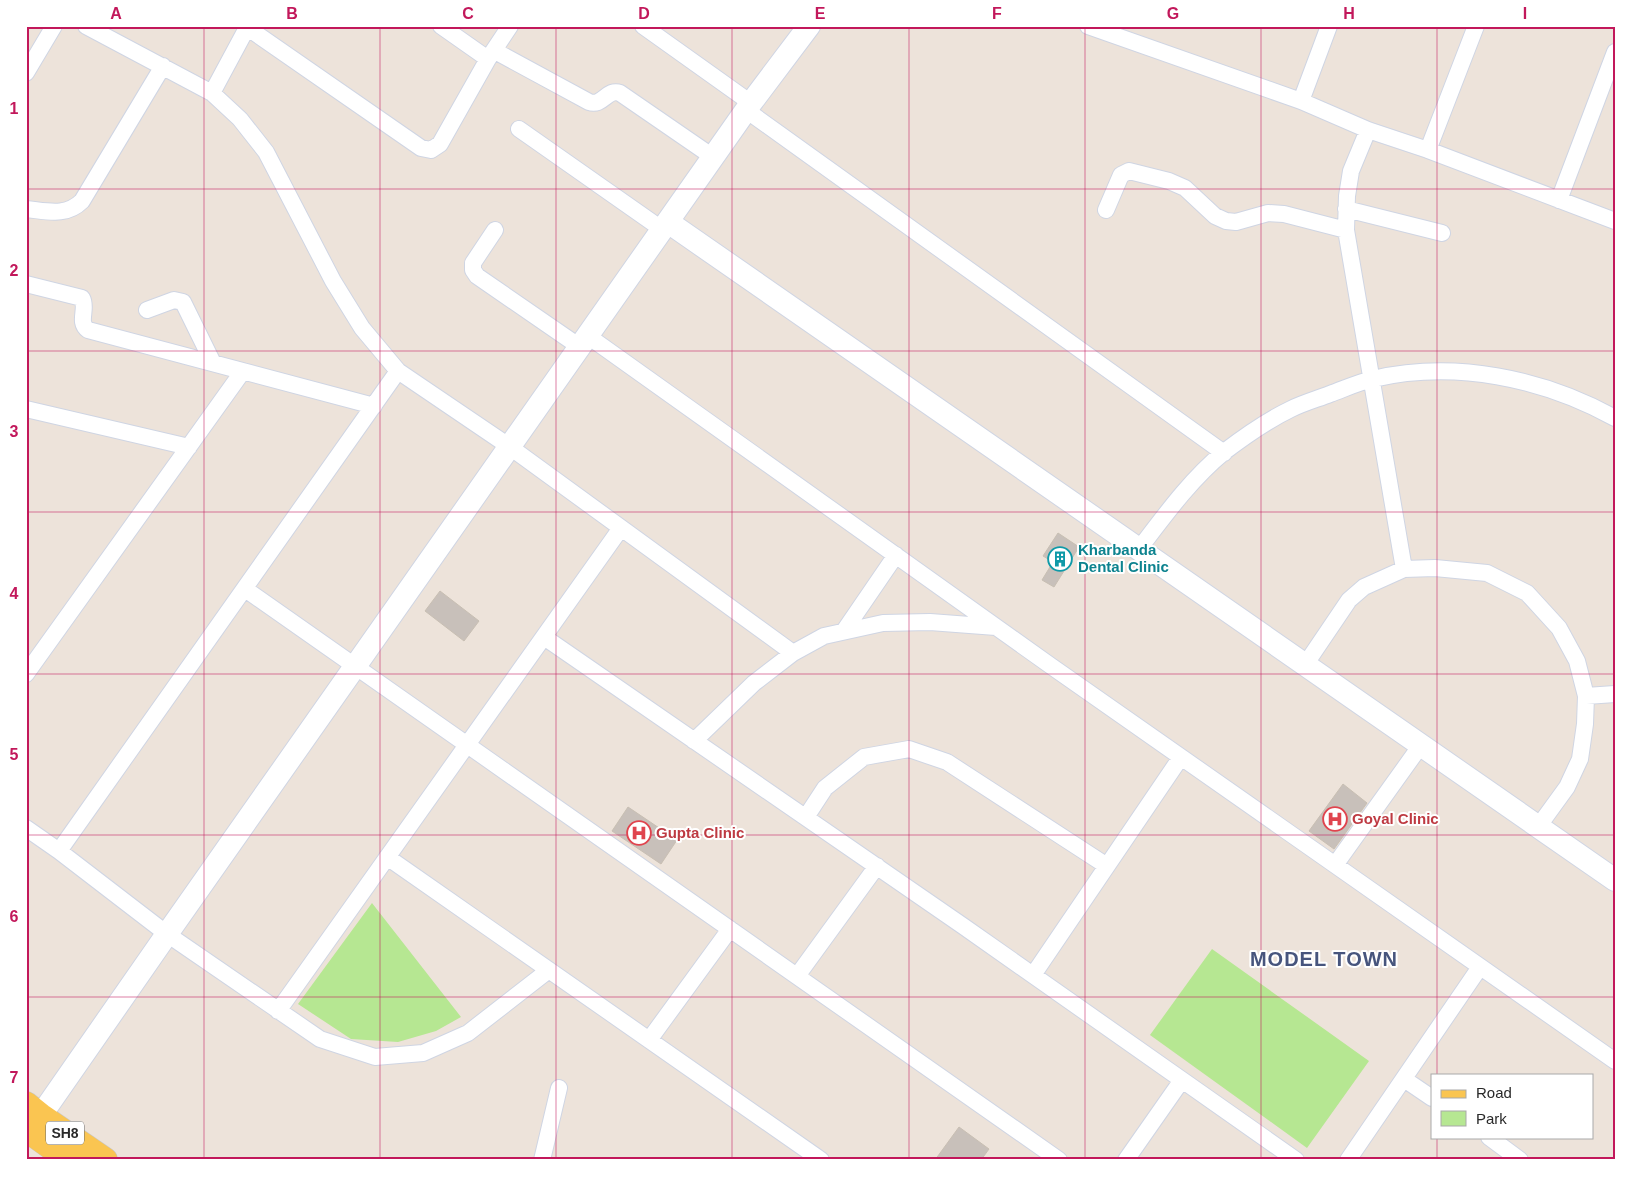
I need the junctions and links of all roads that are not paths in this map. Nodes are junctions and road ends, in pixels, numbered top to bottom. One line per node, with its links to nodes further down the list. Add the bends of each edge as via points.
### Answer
1 (54, 26): 14 (street)
2 (86, 26): 13 (street)
3 (441, 26): 12 (street)
4 (510, 26): 12 (street)
5 (643, 26): 18 (street)
6 (809, 26): 18 (street)
7 (1088, 26): 17 (street)
8 (1329, 26): 17 (street)
9 (1476, 26): 21 (street)
10 (247, 27): 12 (street, via 421,148 431,150 440,144); 16 (street)
11 (1615, 52): 15 (street)
12 (492, 55): 22 (street, via 594,104 610,93 620,93)
13 (163, 66): 16 (street); 24 (street, via 82,201 67,211)
14 (26, 73)
15 (1611, 76): 23 (street)
16 (212, 94): 37 (street, via 240,119 266,152 333,281 362,328)
17 (1301, 101): 20 (street)
18 (749, 107): 22 (street); 44 (street)
19 (519, 128): 28 (street)
20 (1368, 130): 21 (street); 25 (street, via 1351,171)
21 (1428, 150): 23 (street)
22 (713, 157): 28 (street)
23 (1559, 200): 27 (street)
24 (26, 209)
25 (1346, 209): 30 (street); 31 (street)
26 (1106, 210): 30 (street, via 1121,175 1129,171 1185,188 1215,216 1226,221 1236,222 1268,213 1284,214)
27 (1615, 221)
28 (666, 226): 34 (street); 46 (street)
29 (495, 230): 34 (street, via 473,264 477,276)
30 (1346, 230): 38 (street)
31 (1442, 232)
32 (26, 284): 35 (street, via 82,298 85,304 82,323 88,330)
33 (147, 310): 35 (street, via 174,300 183,302)
34 (584, 341): 43 (street); 47 (street)
35 (213, 363): 36 (street)
36 (243, 371): 39 (street); 42 (street)
37 (398, 371): 39 (street); 43 (street)
38 (1372, 379): 41 (street, via 1424,370 1466,371 1519,381 1588,403); 44 (street, via 1292,408); 48 (street)
39 (374, 406): 49 (street)
40 (26, 409): 42 (street)
41 (1615, 418)
42 (189, 447): 56 (street)
43 (510, 447): 45 (street); 55 (street)
44 (1224, 453): 46 (street, via 1182,494)
45 (621, 528): 52 (street); 53 (street)
46 (1139, 548): 54 (street)
47 (896, 555): 50 (street); 51 (street)
48 (1404, 570): 54 (street, via 1364,587 1349,600); 58 (street, via 1434,568 1486,573 1527,593 1559,628 1578,661)
49 (245, 589): 55 (street); 66 (street)
50 (996, 626): 51 (street, via 883,623); 62 (street)
51 (844, 632): 53 (street, via 824,636)
52 (544, 637): 59 (street); 60 (street)
53 (792, 653): 59 (street, via 754,683)
54 (1305, 665): 61 (street)
55 (355, 666): 60 (street); 73 (street)
56 (26, 674)
57 (1615, 694): 58 (street)
58 (1586, 696): 64 (street, via 1580,759 1567,787)
59 (694, 741): 63 (street)
60 (467, 745): 67 (street); 72 (street)
61 (1420, 745): 64 (street); 68 (street)
62 (1181, 757): 68 (street); 70 (street)
63 (806, 818): 69 (street); 70 (street, via 826,788 864,757 909,749 948,762)
64 (1538, 827): 71 (street)
65 (26, 828): 66 (street)
66 (59, 851): 73 (street)
67 (387, 857): 75 (street); 78 (street)
68 (1335, 864): 74 (street)
69 (877, 866): 76 (street); 77 (street)
70 (1107, 866): 76 (street)
71 (1615, 880)
72 (730, 929): 77 (street); 79 (street)
73 (166, 934): 78 (street); 85 (street)
74 (1480, 967): 80 (street); 81 (street)
75 (549, 970): 78 (street, via 468,1033 423,1053 375,1056 320,1039); 79 (street)
76 (1033, 975): 82 (street)
77 (797, 976): 91 (street)
78 (278, 1011)
79 (650, 1040): 90 (street)
80 (1615, 1061)
81 (1404, 1079): 84 (street); 94 (street)
82 (1182, 1080): 92 (street); 93 (street)
83 (559, 1088): 89 (street)
84 (1431, 1097)
85 (31, 1120): 87 (main road, SH8); 88 (main road, SH8)
86 (1490, 1138): 95 (street)
87 (69, 1160)
88 (105, 1160)
89 (542, 1160)
90 (820, 1160)
91 (1059, 1160)
92 (1126, 1160)
93 (1296, 1160)
94 (1348, 1160)
95 (1520, 1160)

